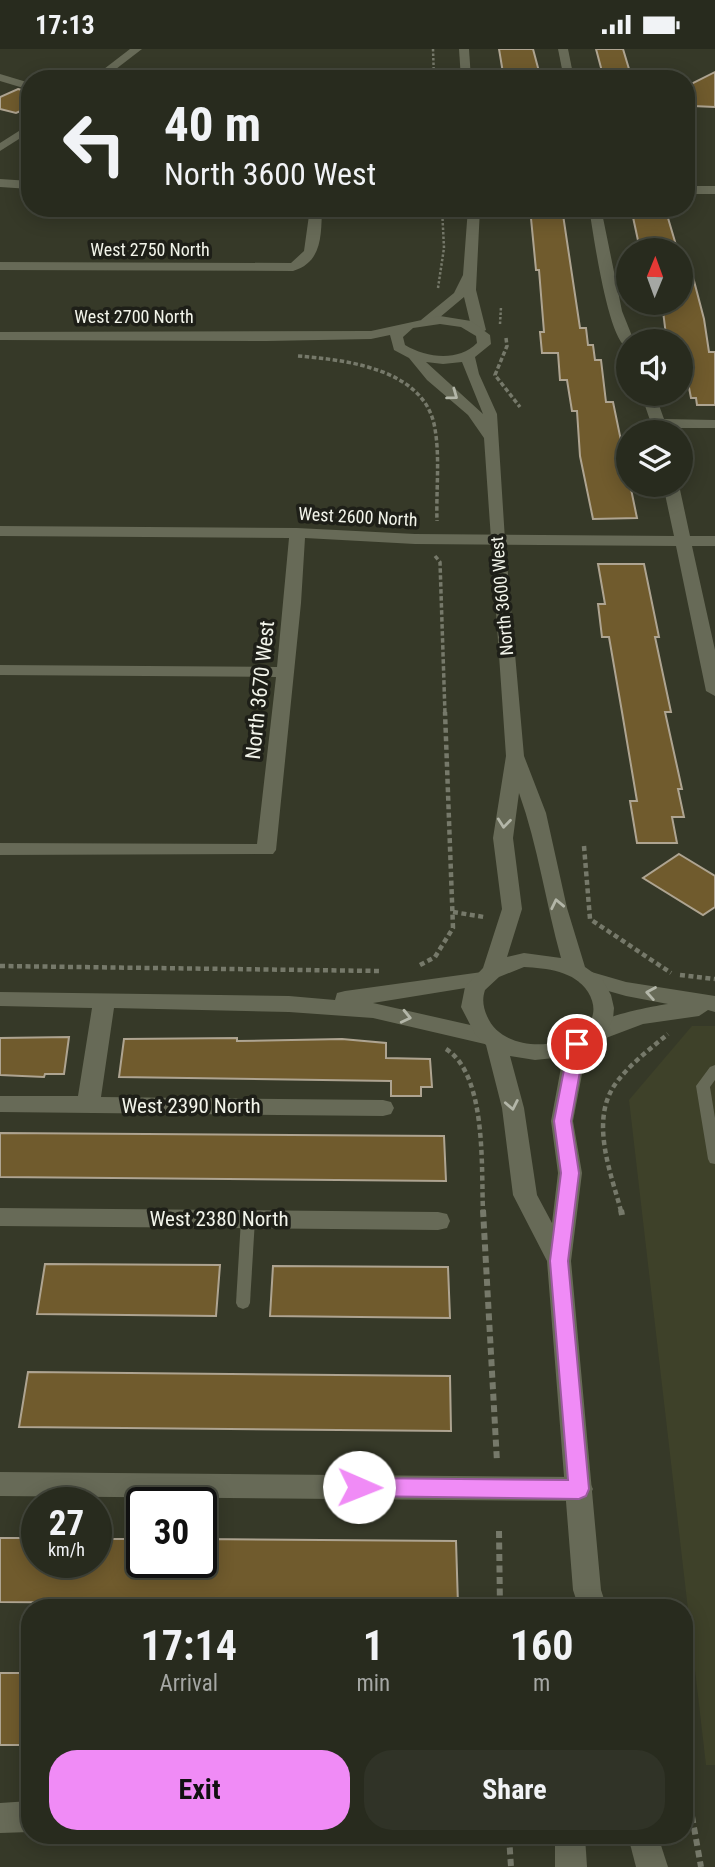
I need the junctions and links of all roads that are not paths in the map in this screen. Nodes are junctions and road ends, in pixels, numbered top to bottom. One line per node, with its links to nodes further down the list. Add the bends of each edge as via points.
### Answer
1 (137, 49): 4 (street)
2 (464, 49): 5 (street)
3 (563, 49): 6 (street)
4 (108, 70)
5 (465, 70)
6 (567, 70)
7 (0, 77): 8 (street)
8 (21, 84)
9 (21, 133): 10 (street)
10 (0, 148)
11 (0, 183): 12 (street)
12 (21, 184)
13 (695, 190): 14 (street)
14 (715, 190)
15 (315, 217): 18 (street, West 2750 North, via 311,257 300,265)
16 (473, 217): 19 (street)
17 (597, 217): 22 (street)
18 (0, 266)
19 (469, 276): 20 (street, via 459,295); 23 (street)
20 (428, 320): 21 (street, West 2700 North); 23 (street, via 457,321)
21 (402, 328): 25 (street, West 2700 North, via 371,335); 26 (street, via 396,340)
22 (622, 329)
23 (479, 330): 27 (street, via 484,344)
24 (0, 335): 25 (street, West 2700 North)
25 (267, 338): 26 (street, West 2700 North)
26 (409, 353): 27 (street, West 2700 North, via 446,359); 30 (street, one-way to 30, via 433,380 476,415)
27 (468, 355): 30 (street, North 3600 West, via 490,414)
28 (715, 424): 29 (street)
29 (693, 426)
30 (490, 437): 34 (street, North 3600 West)
31 (673, 497): 35 (street)
32 (0, 531): 33 (street, West 2600 North)
33 (297, 533): 34 (street, West 2600 North); 38 (street, North 3670 West)
34 (497, 540): 35 (street, West 2600 North); 40 (street, North 3600 West)
35 (682, 541): 36 (street, West 2600 North); 39 (street)
36 (715, 541)
37 (0, 670): 38 (street)
38 (285, 672): 41 (street, North 3670 West, via 266,851)
39 (714, 682)
40 (515, 756): 42 (street, North 3600 West, one-way to 42, via 503,838 512,909); 43 (street, North 3600 West, one-way to 40, via 556,908 536,813)
41 (0, 849)
42 (487, 974): 43 (street, via 508,963 533,960 559,963); 46 (street, via 403,992); 48 (street, via 474,990 472,1002 474,1014)
43 (581, 974): 47 (street, one-way to 43, via 626,989); 49 (street, via 603,1001 599,1025)
44 (0, 999): 45 (street)
45 (104, 1001): 46 (street); 52 (street)
46 (289, 1004): 48 (street, one-way to 48, via 373,1010)
47 (715, 1006): 49 (street, via 617,1023)
48 (492, 1038): 49 (street, via 543,1052); 58 (street, one-way to 58, via 513,1108 525,1195)
49 (584, 1040): 58 (street, via 562,1121 570,1173)
50 (715, 1070): 54 (lane, via 703,1086)
51 (0, 1104): 52 (street, West 2390 North)
52 (88, 1105): 53 (street, West 2390 North)
53 (383, 1108)
54 (715, 1159)
55 (0, 1217): 56 (street, West 2380 North)
56 (248, 1219): 57 (street, West 2380 North); 59 (lane)
57 (438, 1221)
58 (559, 1261): 61 (street)
59 (243, 1303)
60 (0, 1484): 61 (street)
61 (579, 1489): 62 (street)
62 (588, 1599)
63 (21, 1817): 64 (street)
64 (0, 1818)
65 (570, 1844): 67 (street)
66 (645, 1844): 68 (street)
67 (571, 1867)
68 (652, 1867)

